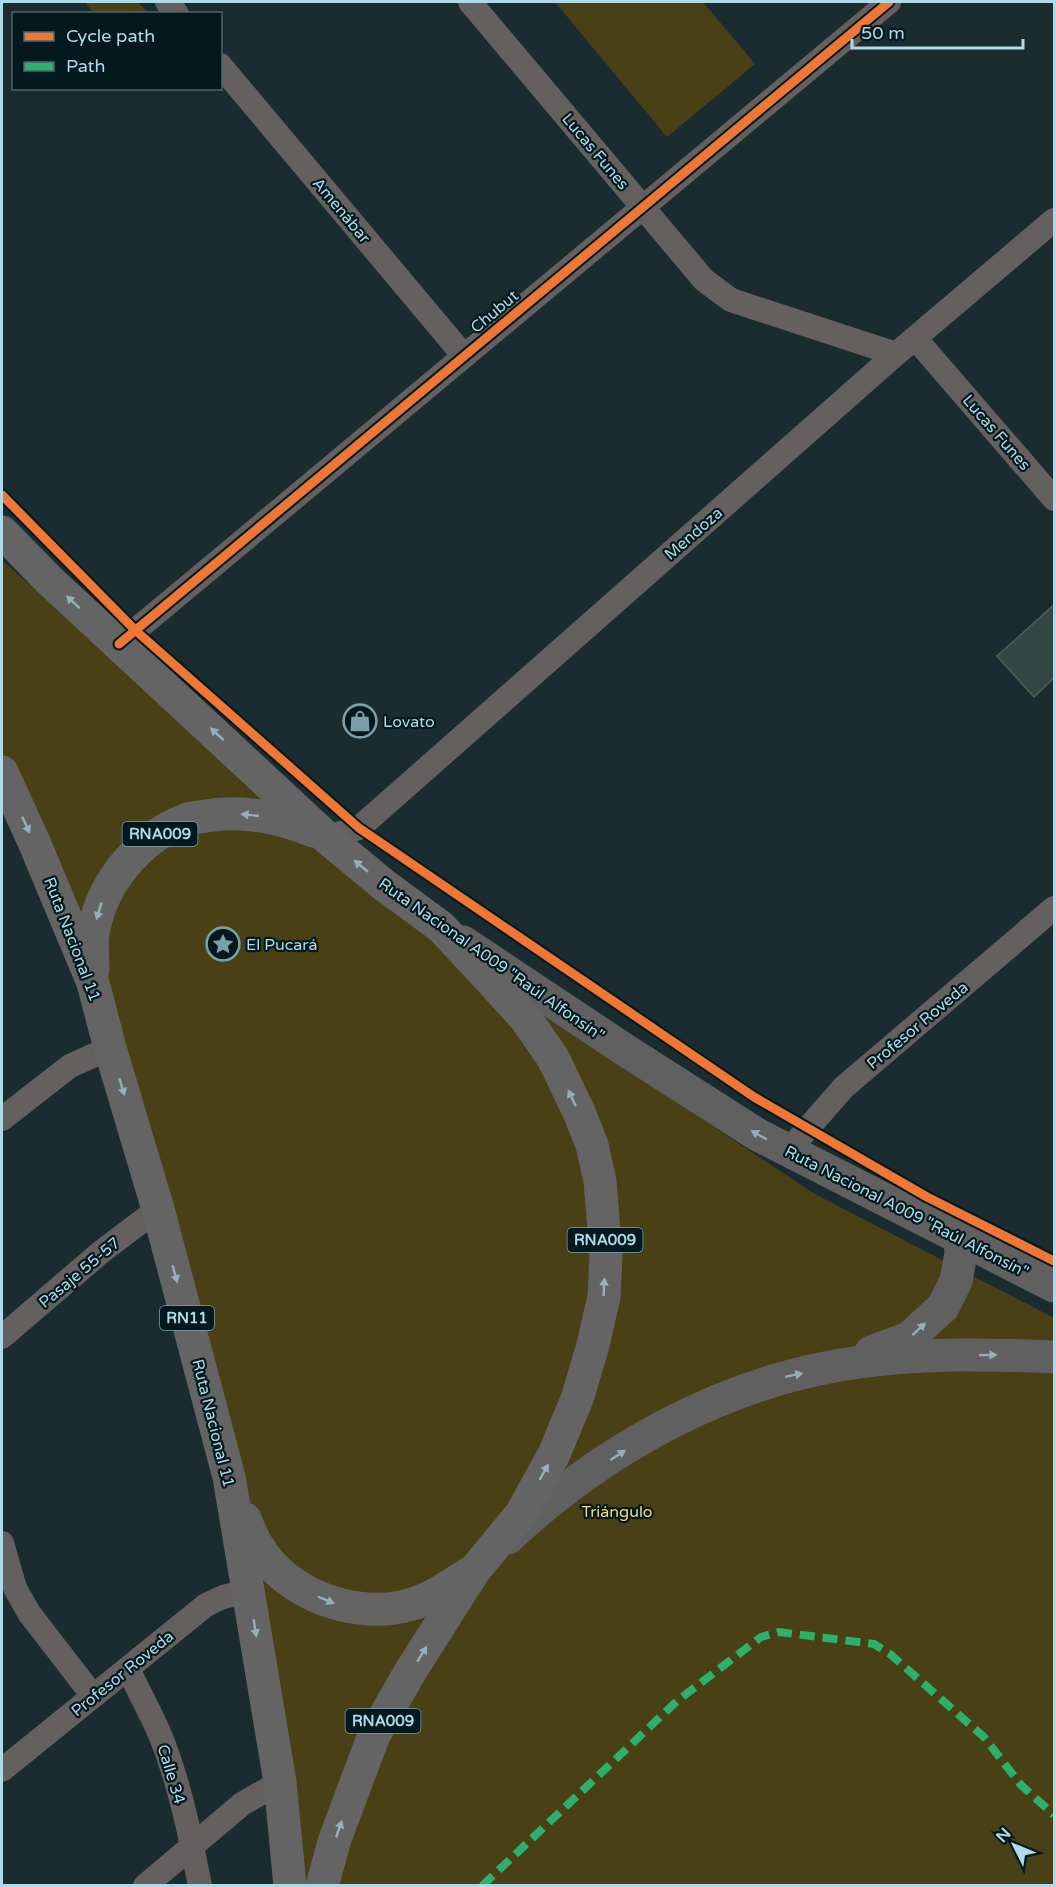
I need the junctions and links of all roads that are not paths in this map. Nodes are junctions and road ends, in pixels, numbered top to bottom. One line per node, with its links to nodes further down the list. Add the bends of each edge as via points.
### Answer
1 (470, 2): 4 (street, Lucas Funes)
2 (889, 2): 4 (street, Chubut)
3 (222, 67): 8 (street, Amenábar)
4 (643, 207): 7 (street, Lucas Funes, via 704,280 731,300); 8 (street, Chubut)
5 (1054, 220): 6 (street, Mendoza)
6 (915, 338): 7 (street, Mendoza); 9 (street, Lucas Funes)
7 (896, 354): 13 (street, Mendoza, via 359,828)
8 (464, 356): 11 (street, Chubut)
9 (1054, 499)
10 (2, 532): 11 (highway, Ruta Nacional A009 "Raúl Alfonsín" / RNA009, one-way to 10)
11 (119, 644): 13 (highway, Ruta Nacional A009 "Raúl Alfonsín" / RNA009, one-way to 11)
12 (2, 772): 16 (highway, Ruta Nacional 11 / RN11, one-way to 16)
13 (326, 837): 15 (highway, Ruta Nacional A009 "Raúl Alfonsín" / RNA009, one-way to 13); 16 (highway, RNA009, one-way to 16, via 297,825 246,813 189,819 159,835 128,859 104,894 93,930)
14 (1054, 908): 19 (street, Profesor Roveda, via 844,1087)
15 (441, 927): 19 (main road, Ruta Nacional A009 "Raúl Alfonsín" / RNA009, one-way to 15, via 622,1048); 28 (highway, RNA009, one-way to 15, via 521,1514 554,1454 577,1399 593,1345 604,1297 606,1256 600,1181 592,1145 554,1058 525,1019)
16 (93, 982): 17 (highway, Ruta Nacional 11 / RN11)
17 (110, 1048): 18 (street, via 70,1066); 20 (highway, Ruta Nacional 11 / RN11, one-way to 20)
18 (2, 1119)
19 (788, 1151): 21 (main road, Ruta Nacional A009 "Raúl Alfonsín" / RNA009)
20 (158, 1209): 23 (street, Pasaje 55-57); 26 (highway, Ruta Nacional 11 / RN11, one-way to 26)
21 (960, 1238): 22 (main road, Ruta Nacional A009 "Raúl Alfonsín" / RNA009); 25 (main road, one-way to 21, via 909,1338 943,1306 956,1281)
22 (1054, 1286)
23 (2, 1337)
24 (1054, 1358): 25 (main road, RNA009, one-way to 24, via 912,1357 992,1354)
25 (827, 1368): 28 (main road, RNA009, one-way to 25, via 522,1525 640,1440 739,1392 778,1378)
26 (229, 1477): 28 (highway, RNA009, one-way to 28, via 260,1550 304,1591 335,1604 369,1610 408,1605); 29 (highway, Ruta Nacional 11 / RN11)
27 (2, 1543): 31 (street, via 15,1588 29,1613)
28 (474, 1570): 38 (highway, RNA009, one-way to 28, via 335,1839 374,1736)
29 (249, 1591): 30 (street, Profesor Roveda, via 206,1605); 33 (highway, Ruta Nacional 11 / RN11, one-way to 33)
30 (128, 1669): 31 (street, Profesor Roveda); 34 (street, Calle 34, via 171,1764)
31 (93, 1696): 32 (street, Profesor Roveda)
32 (2, 1770)
33 (280, 1782): 34 (street, via 242,1804); 37 (highway, Ruta Nacional 11 / RN11)
34 (192, 1846): 35 (street); 36 (street, Calle 34)
35 (145, 1886)
36 (200, 1886)
37 (290, 1886)
38 (322, 1886)

